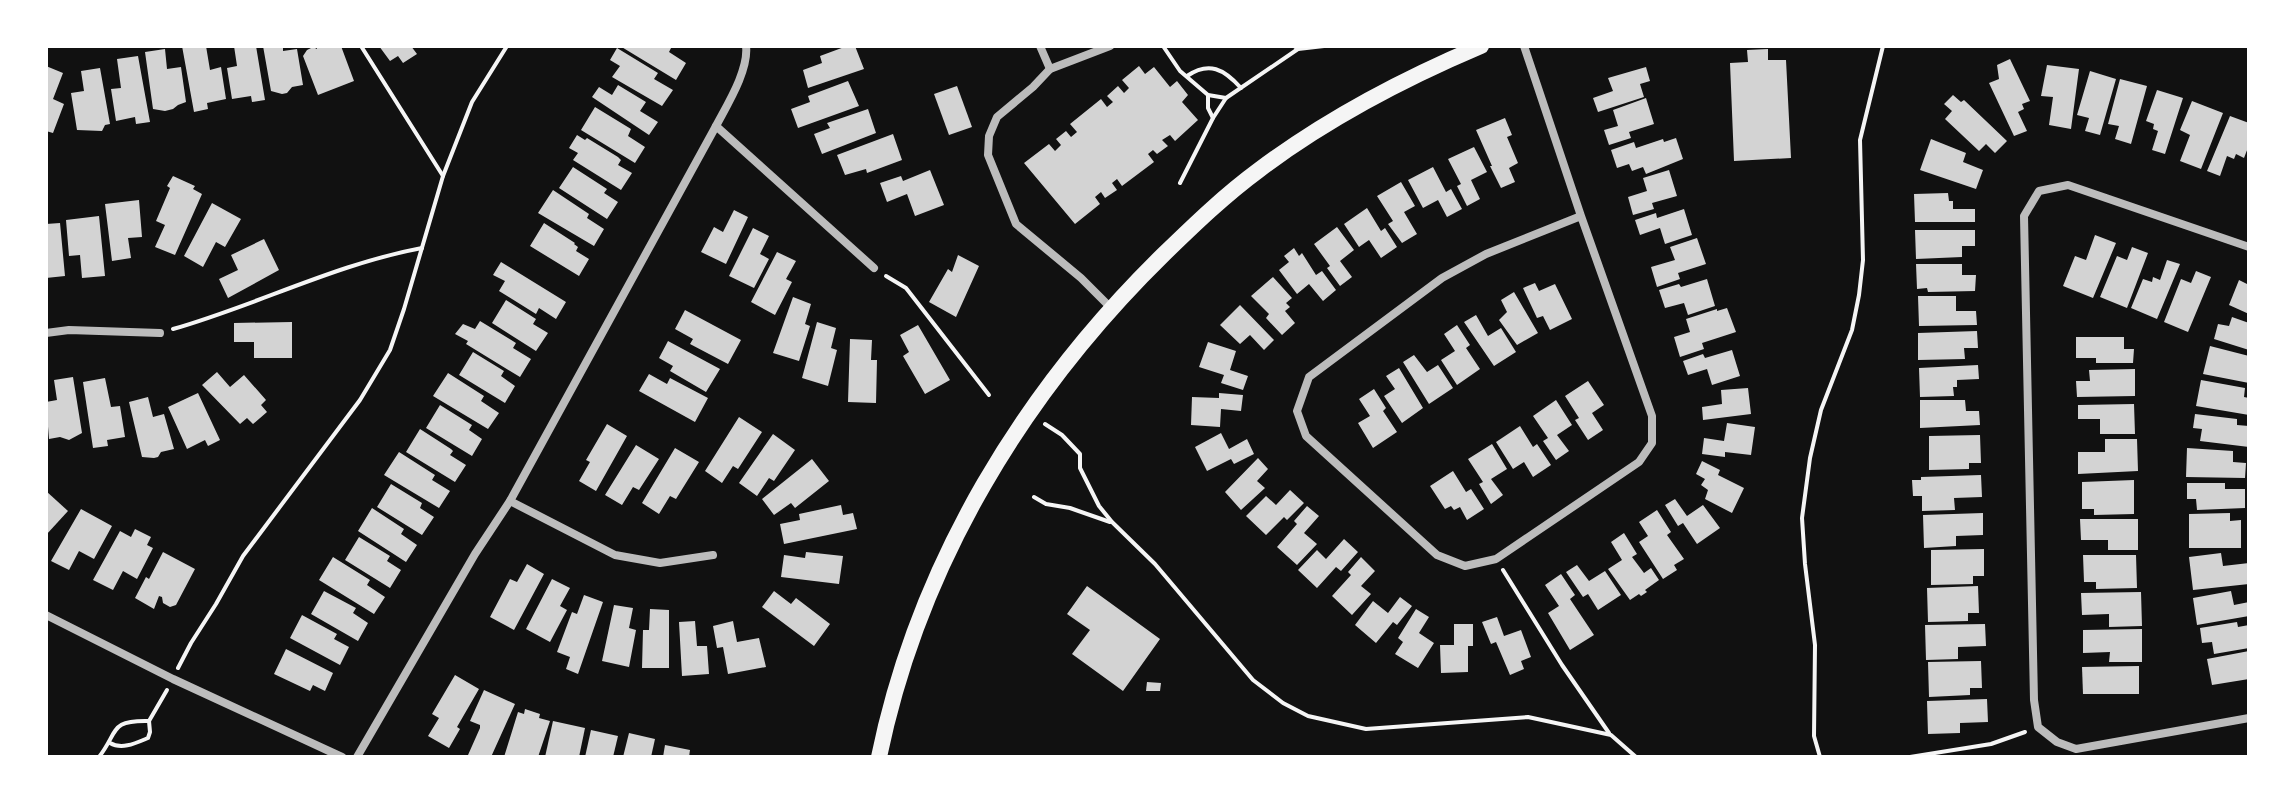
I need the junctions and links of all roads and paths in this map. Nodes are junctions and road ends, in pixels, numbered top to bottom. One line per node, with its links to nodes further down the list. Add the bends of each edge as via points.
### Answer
1 (361, 46): 19 (path)
2 (507, 46): 19 (path, via 472,102)
3 (746, 46): 18 (street, via 740,77)
4 (1040, 46): 12 (street)
5 (1110, 46): 12 (street)
6 (1163, 46): 13 (path)
7 (1324, 46): 11 (path)
8 (1481, 46): 25 (main road, via 1388,88 1260,169 1207,211)
9 (1524, 46): 21 (street)
10 (1883, 46): 47 (path, via 1860,140 1859,295 1852,330 1821,410 1802,518 1815,645 1814,736)
11 (1296, 48): 14 (path)
12 (1050, 69): 25 (street, via 997,117 988,155 1016,224)
13 (1187, 76): 14 (path, via 1208,67); 15 (path)
14 (1241, 88): 16 (path)
15 (1208, 95): 16 (path); 17 (path)
16 (1226, 98): 17 (path)
17 (1213, 118): 20 (path)
18 (716, 126): 24 (street); 31 (street)
19 (443, 176): 23 (path)
20 (1180, 183)
21 (1581, 216): 34 (street, via 1652,416 1652,443 1639,462); 34 (street, via 1442,278 1309,377 1297,411 1306,436 1437,555 1465,566)
22 (2249, 247): 39 (street, via 2068,185 2039,191 2024,216)
23 (422, 248): 27 (path, via 327,274); 36 (path, via 390,350 374,378 243,556)
24 (874, 268): 28 (path, via 906,288)
25 (1111, 308): 29 (main road)
26 (46, 333): 27 (street)
27 (160, 333)
28 (989, 395)
29 (1029, 412): 32 (path, via 1080,454 1080,468); 45 (main road, via 936,578)
30 (1034, 497): 32 (path)
31 (510, 501): 33 (street, via 615,555 660,563); 44 (street)
32 (1112, 522): 40 (path, via 1155,564 1253,680 1308,716 1366,729 1528,717)
33 (713, 555)
34 (1496, 559): 40 (path)
35 (46, 615): 36 (street)
36 (173, 679): 38 (path); 43 (street)
37 (2249, 718): 39 (street, via 2076,749)
38 (149, 721): 41 (path, via 120,723); 41 (path, via 148,738 123,746)
39 (2038, 727): 48 (path, via 1991,744)
40 (1611, 735): 46 (path)
41 (110, 743): 42 (path)
42 (99, 757)
43 (342, 757)
44 (357, 757)
45 (879, 757)
46 (1636, 757)
47 (1820, 757)
48 (1910, 757)

